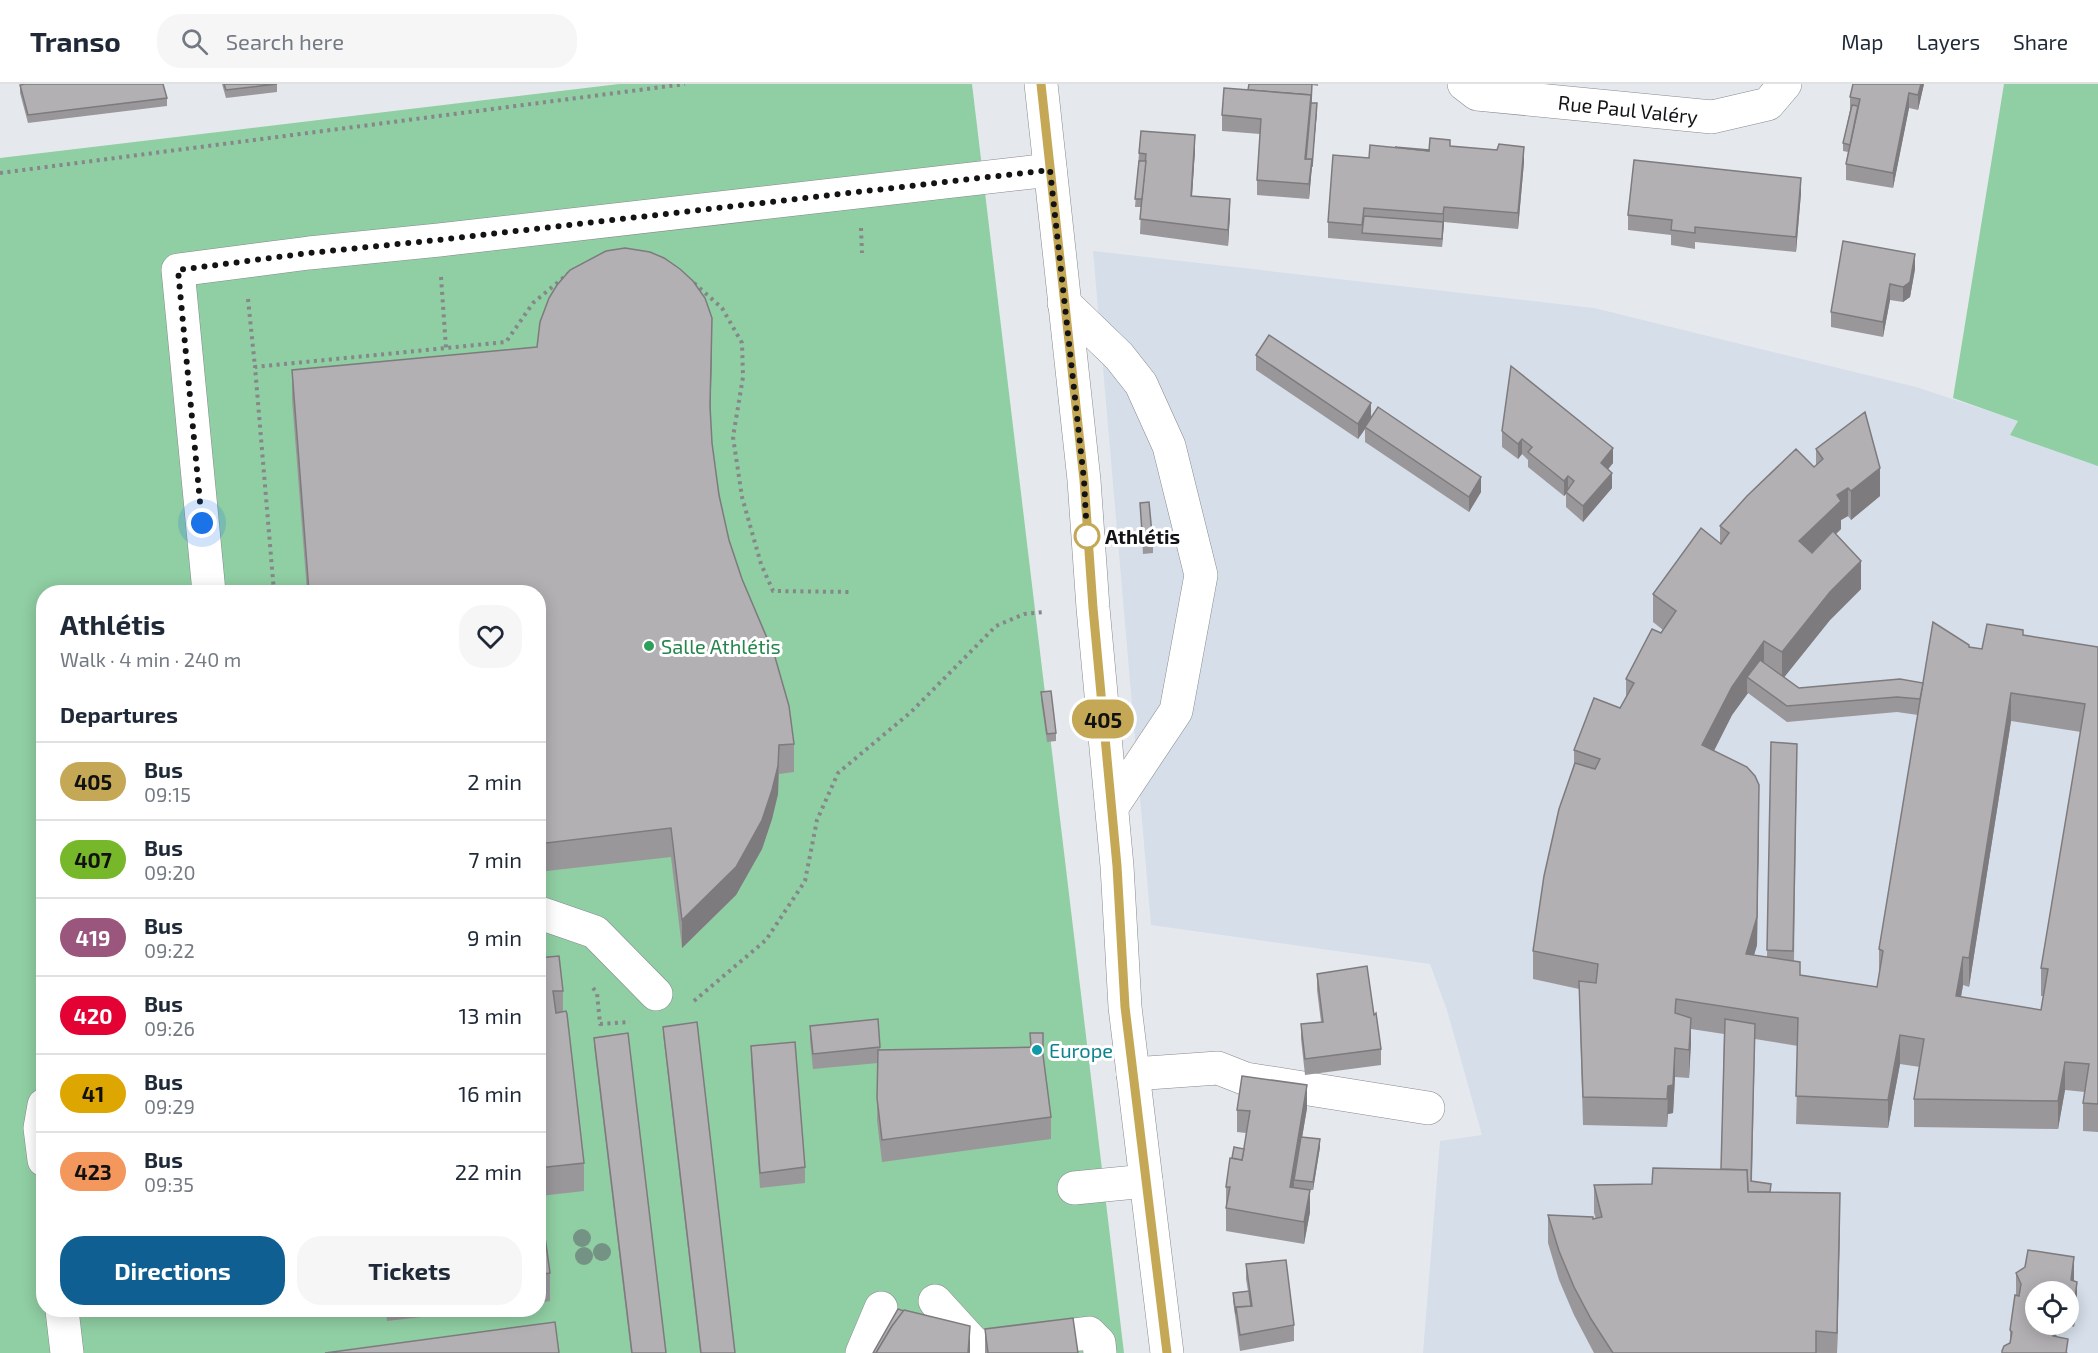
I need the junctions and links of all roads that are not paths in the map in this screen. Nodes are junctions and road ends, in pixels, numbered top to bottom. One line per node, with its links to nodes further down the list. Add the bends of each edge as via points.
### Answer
1 (1041, 84): 4 (street)
2 (1464, 84): 3 (street, Rue Paul Valéry, via 1477,94 1712,117 1768,104)
3 (1785, 84)
4 (1050, 170): 5 (street); 6 (street, via 178,270)
5 (1064, 303): 7 (street, via 1084,480); 7 (street, via 1119,356 1141,384 1168,446 1201,575 1176,711)
6 (207, 585)
7 (1112, 807): 10 (street)
8 (546, 915): 9 (street, via 596,932)
9 (656, 994)
10 (1133, 1074): 11 (street, via 1218,1068 1246,1079); 12 (street)
11 (1428, 1108)
12 (1146, 1181): 13 (street); 20 (street)
13 (1074, 1188)
14 (935, 1301): 19 (street, via 977,1347 1089,1333 1099,1343)
15 (881, 1308): 18 (street)
16 (63, 1317): 17 (street)
17 (67, 1353)
18 (862, 1353)
19 (1100, 1353)
20 (1167, 1353)

